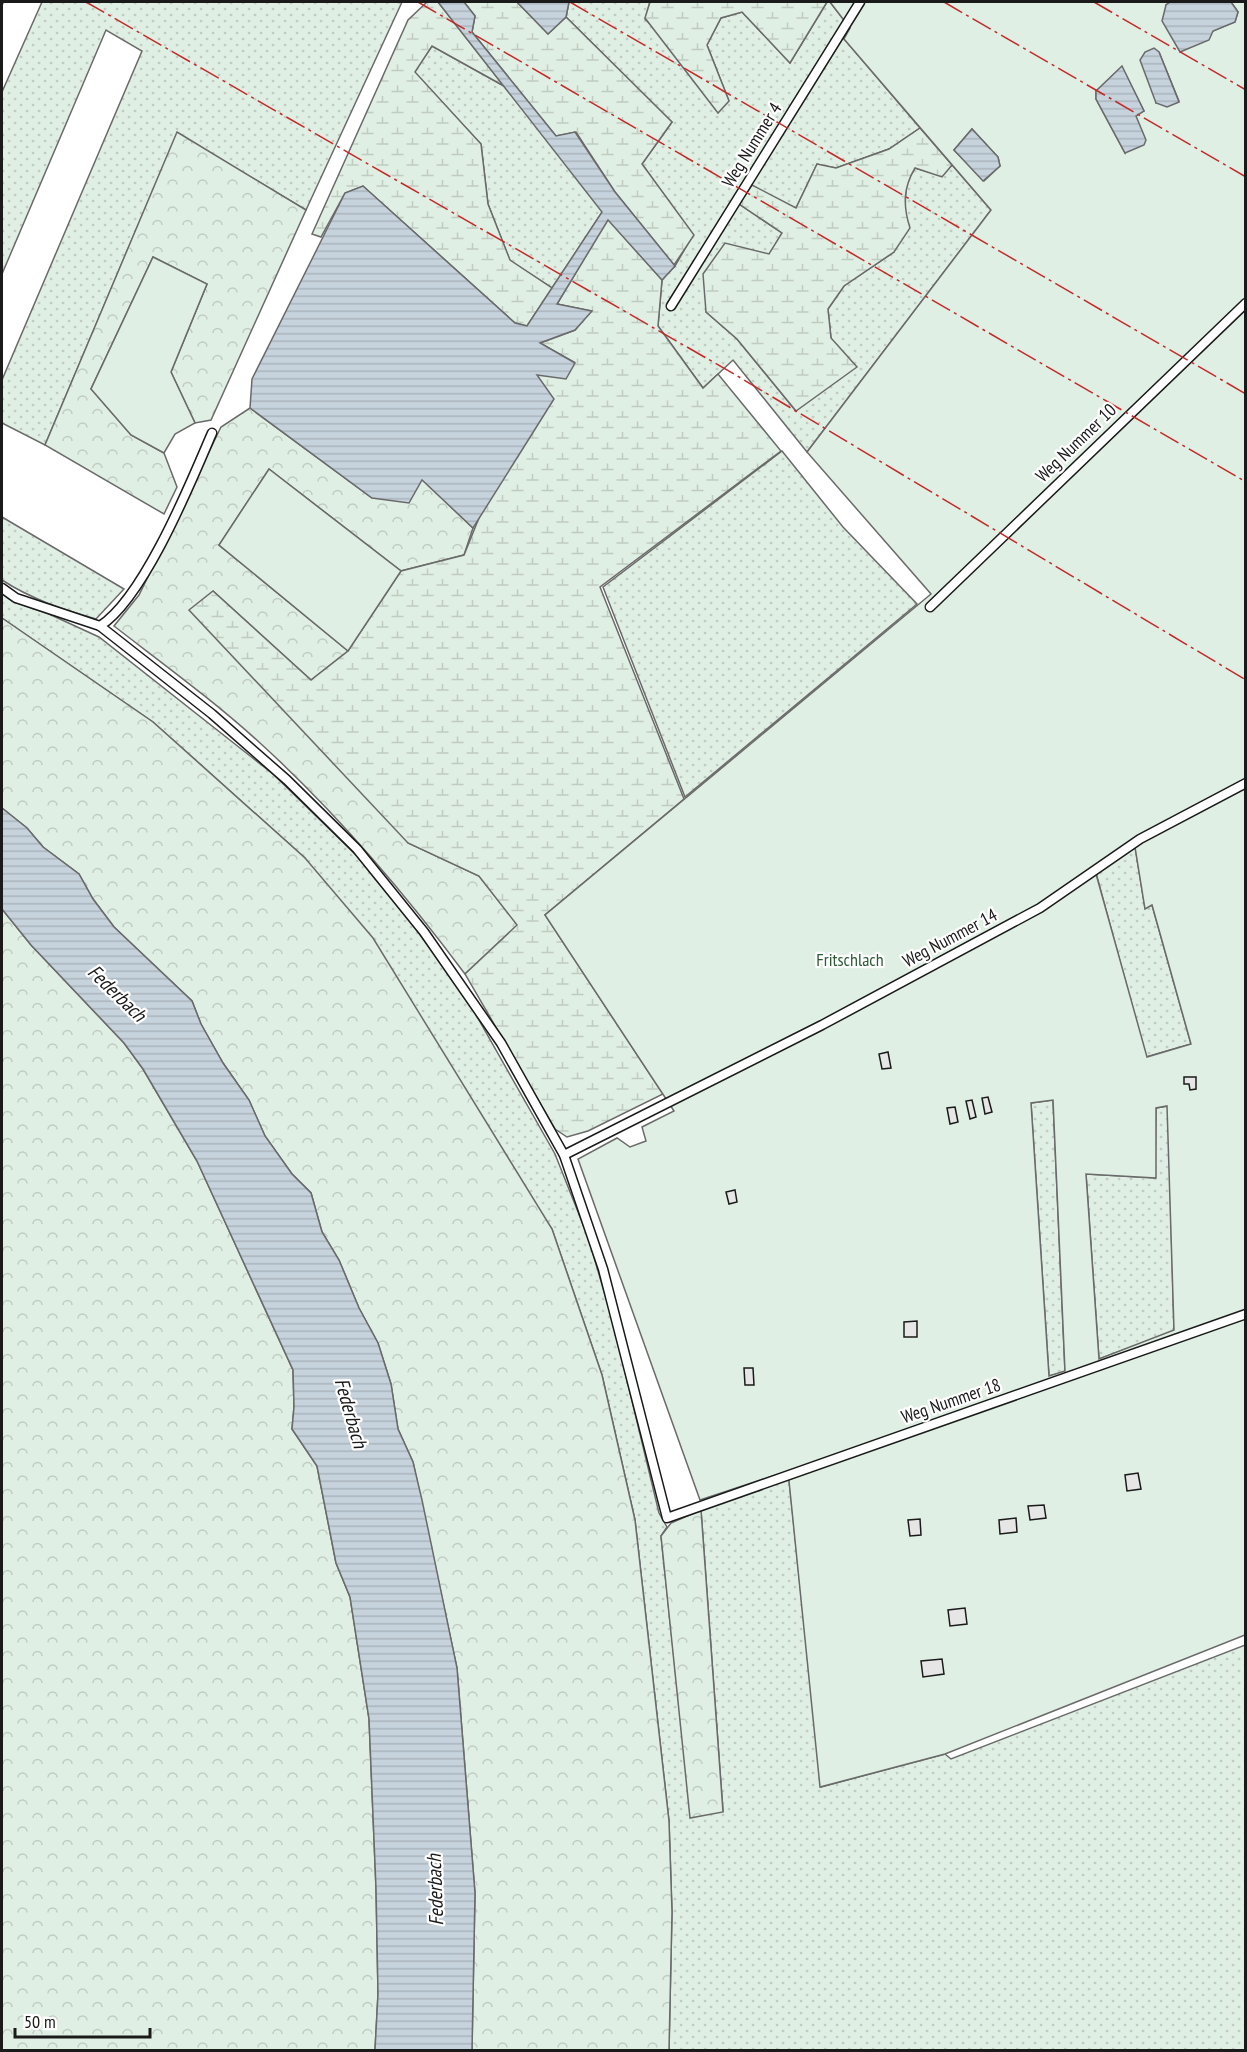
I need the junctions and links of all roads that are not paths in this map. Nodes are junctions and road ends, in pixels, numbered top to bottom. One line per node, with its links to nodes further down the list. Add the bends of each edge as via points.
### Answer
1 (860, 2): 3 (lane, Weg Nummer 4)
2 (1245, 303): 6 (lane, Weg Nummer 10)
3 (671, 306)
4 (212, 433): 7 (lane, via 133,594 113,618)
5 (2, 588): 7 (lane, via 16,598)
6 (930, 607)
7 (100, 626): 9 (lane, via 212,714 288,780 357,849 424,932 501,1043)
8 (1245, 783): 9 (lane, Weg Nummer 14, via 1140,839 1030,913 822,1025)
9 (564, 1155): 10 (lane, Weg Nummer 18, via 603,1269 667,1518)
10 (1245, 1314)

